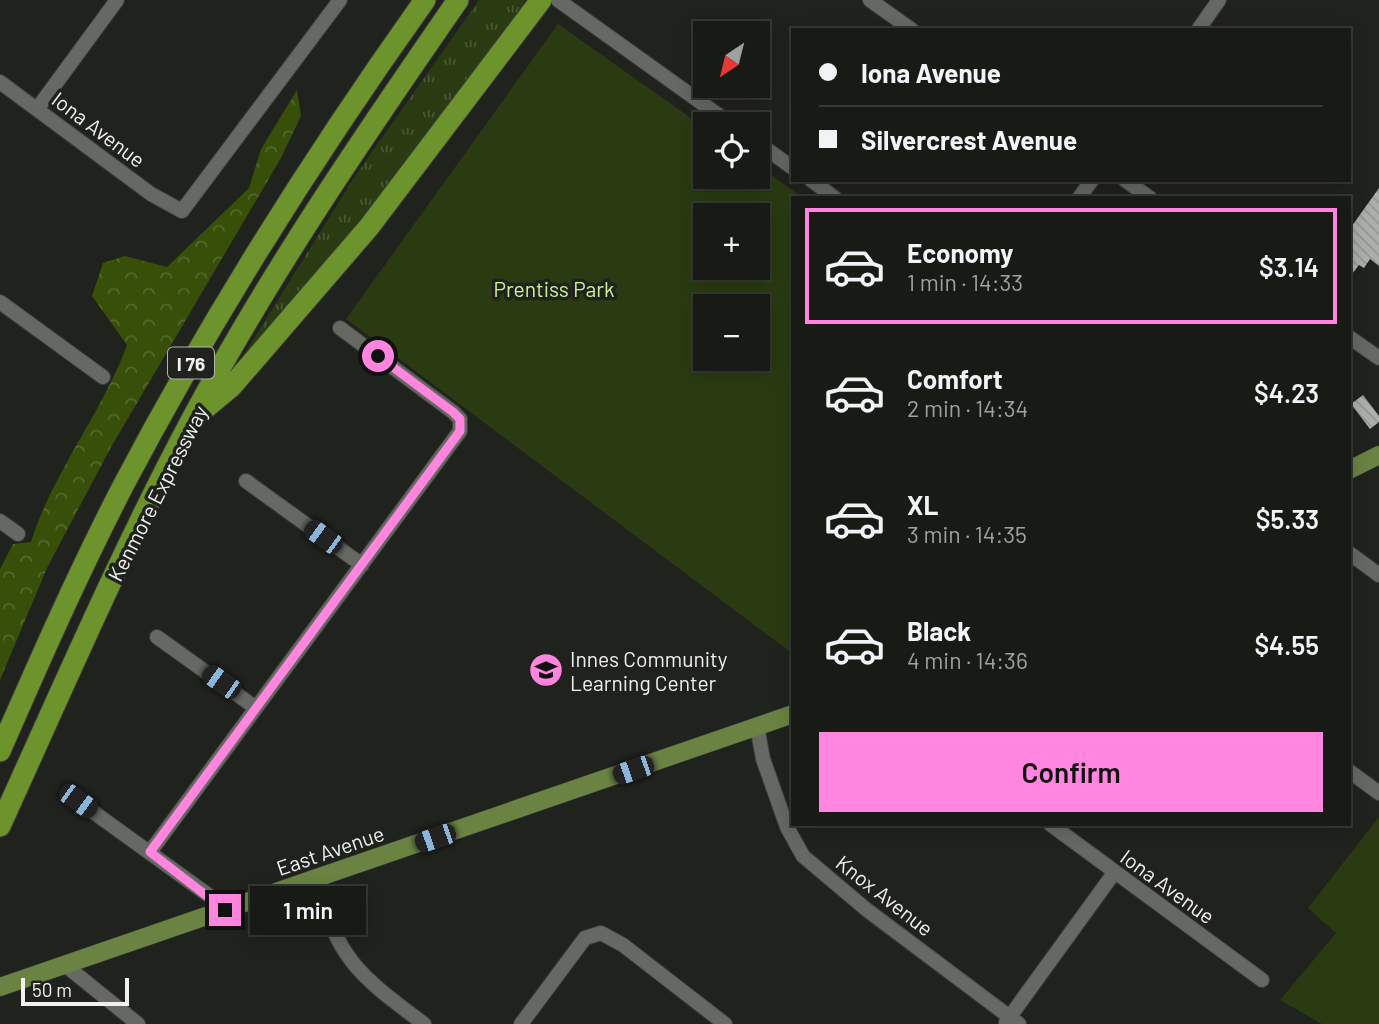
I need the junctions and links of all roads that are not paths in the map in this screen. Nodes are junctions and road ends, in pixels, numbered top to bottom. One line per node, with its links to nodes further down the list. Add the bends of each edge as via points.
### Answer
1 (117, 0): 12 (street)
2 (340, 0): 12 (street, Iona Avenue, via 182,211)
3 (425, 0): 38 (highway, Kenmore Expressway / I 76, via 288,199 177,386 55,623)
4 (458, 0): 25 (highway, Kenmore Expressway / I 76, via 307,221)
5 (541, 0): 25 (highway, via 420,162 308,300 231,387)
6 (558, 0): 13 (street)
7 (870, 0): 9 (street)
8 (1219, 0): 10 (street)
9 (909, 28)
10 (1199, 28)
11 (0, 82): 12 (street, Iona Avenue)
12 (37, 109)
13 (714, 112)
14 (770, 152): 15 (street)
15 (791, 167)
16 (814, 182): 18 (street)
17 (1128, 182): 19 (street)
18 (832, 196)
19 (1147, 196)
20 (0, 302): 24 (street)
21 (340, 328): 32 (street, via 460,419 457,436)
22 (1351, 338): 23 (street)
23 (1379, 358)
24 (103, 377)
25 (192, 419): 42 (highway, Kenmore Expressway / I 76, via 139,523)
26 (1379, 455): 27 (main road)
27 (1351, 469)
28 (246, 481): 32 (street)
29 (0, 521): 30 (street)
30 (18, 534)
31 (1351, 554): 33 (street)
32 (362, 565): 35 (street)
33 (1379, 575)
34 (157, 637): 35 (street)
35 (256, 708): 44 (street)
36 (791, 714): 37 (main road, East Avenue)
37 (757, 726): 46 (main road, East Avenue); 51 (street, Knox Avenue, via 763,759 787,827 803,856)
38 (0, 751)
39 (1351, 772): 40 (street)
40 (1379, 793)
41 (78, 801): 44 (street)
42 (0, 826)
43 (1054, 826): 45 (street, Iona Avenue)
44 (150, 852): 47 (street)
45 (1114, 873): 49 (street, Iona Avenue); 51 (street)
46 (317, 878): 47 (main road, East Avenue); 53 (street, via 338,945 369,981)
47 (225, 910): 48 (main road, East Avenue)
48 (65, 965): 50 (main road, East Avenue); 52 (street)
49 (1262, 980)
50 (0, 987)
51 (1011, 1021)
52 (138, 1024)
53 (424, 1024)
54 (521, 1024): 55 (street, via 593,933 611,935)
55 (725, 1024)

